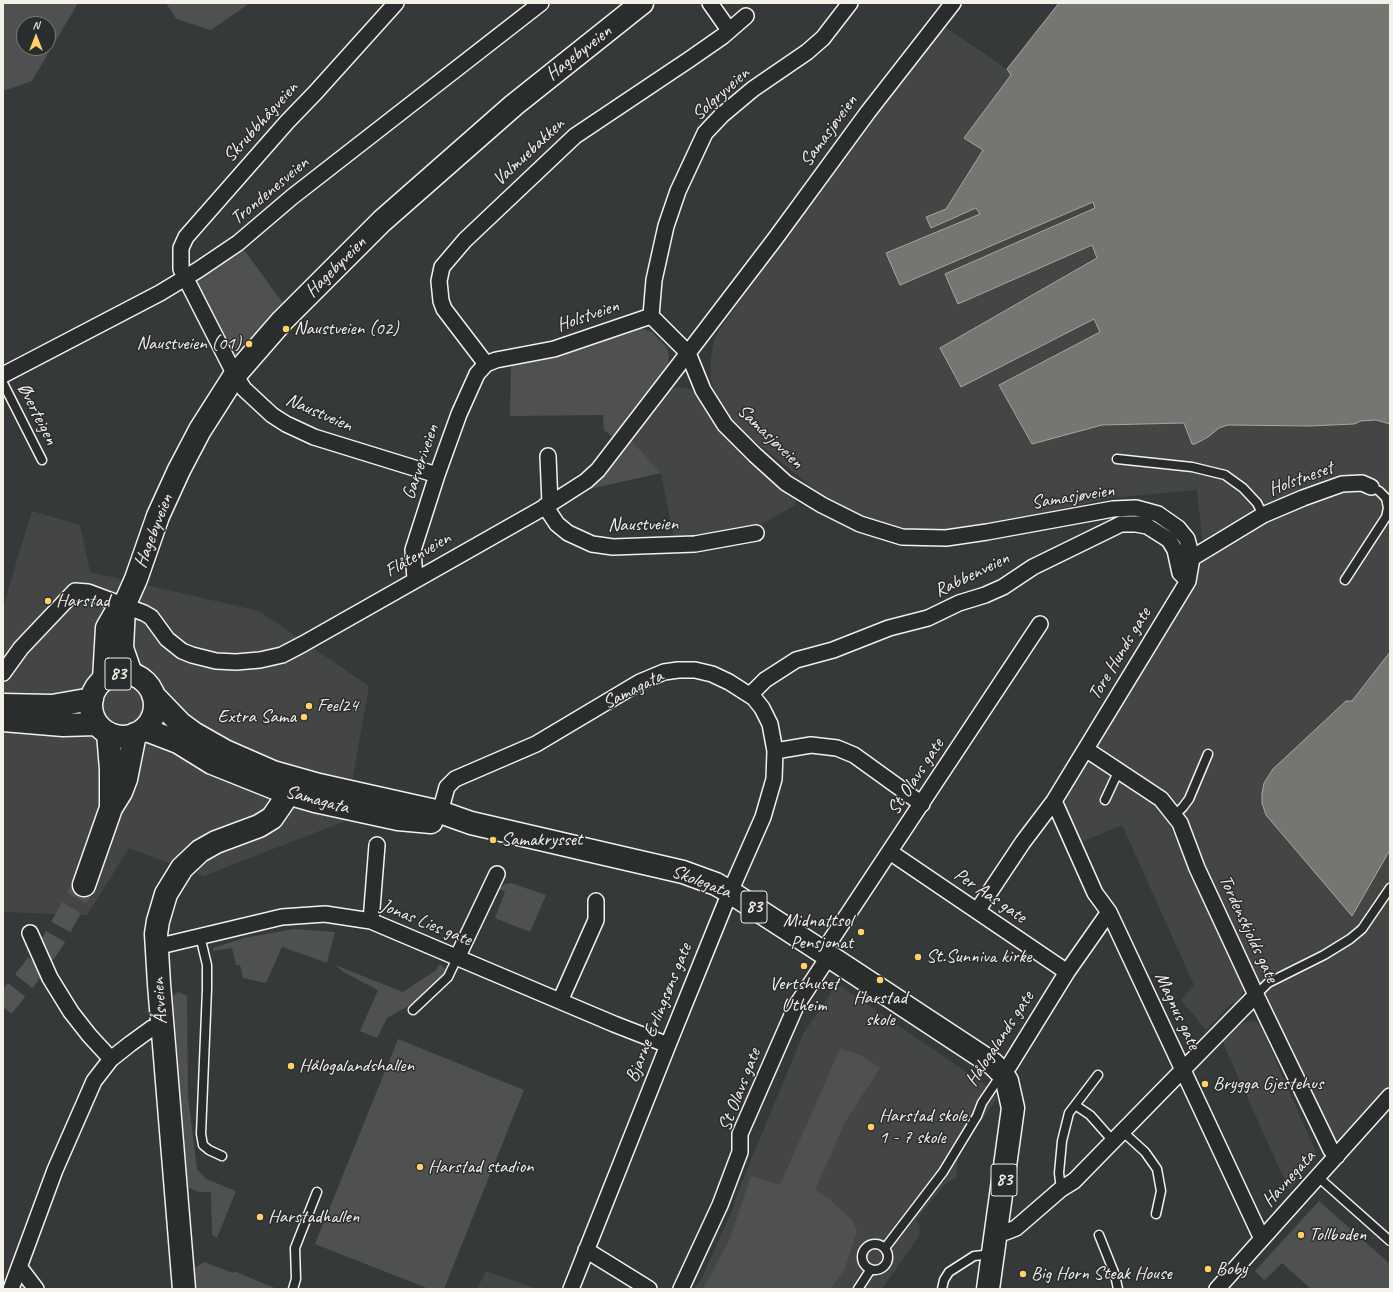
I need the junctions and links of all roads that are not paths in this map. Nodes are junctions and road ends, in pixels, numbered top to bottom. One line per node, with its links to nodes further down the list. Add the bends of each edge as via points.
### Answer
1 (396, 3): 9 (street, Skrubbhågveien, via 186,237 180,259)
2 (541, 3): 9 (street, Trondenesveien, via 292,197 238,243)
3 (642, 3): 14 (main road, Hagebyveien, via 514,105 382,221 282,320)
4 (710, 3): 8 (street)
5 (850, 3): 10 (street, Solgryveien, via 823,38 753,89 705,133 678,191 666,226 654,280)
6 (953, 3): 11 (street, Samasjøveien)
7 (746, 16): 8 (street, Valmuebakken)
8 (729, 30): 12 (street, Valmuebakken, via 575,136 465,240 442,267 439,281 444,309)
9 (185, 278): 13 (street, Trondenesveien); 14 (street, Naustveien)
10 (651, 316): 11 (street); 12 (street, Holstveien, via 565,345)
11 (688, 353): 21 (street, Flåtenveien, via 598,470 586,481); 24 (street, Samasjøveien, via 703,390 725,425 755,455 786,483 860,524 902,537 946,538 1113,509 1136,508 1158,514 1178,528 1187,539)
12 (486, 364): 19 (street, Garveriveien, via 477,374 459,414)
13 (3, 375)
14 (235, 375): 19 (street, Naustveien, via 258,404 286,424 314,437); 28 (main road, Hagebyveien, via 200,430 179,470 158,516 142,565)
15 (3, 384): 18 (lane, Øverteigen)
16 (548, 456): 21 (street)
17 (1117, 459): 22 (lane, via 1192,467 1225,475 1243,488 1257,503)
18 (42, 460)
19 (437, 475): 25 (street, Garveriveien, via 413,550)
20 (1371, 487): 22 (street, Holstneset, via 1362,484 1342,484); 26 (lane, Holstneset, via 1386,498 1386,516)
21 (547, 505): 23 (street, Naustveien, via 557,524 568,533 592,544 613,547 695,544); 25 (street, Flåtenveien)
22 (1263, 515): 24 (street, Holstneset)
23 (756, 533)
24 (1192, 558): 27 (street, Samasjøveien)
25 (415, 580): 28 (street, Flåtenveien, via 282,655 260,660 236,662 204,659 182,651 167,639 151,617)
26 (1345, 580)
27 (1188, 581): 34 (street, Rabbenveien, via 1180,573 1169,540 1148,526 1122,524 1033,567 1003,587 985,595 959,603 928,618 889,628 833,650 796,660 765,680); 40 (street, Tore Hunds gate)
28 (124, 606): 30 (street, Flåtenveien, via 88,592 75,591 21,648); 31 (main road, Hagebyveien, via 122,648); 32 (main road, Hagebyveien, via 115,614 107,628)
29 (1040, 624): 47 (street, St Olavs gate)
30 (3, 673)
31 (131, 674): 32 (main road, 83, via 117,674); 33 (main road, 83, via 142,680)
32 (104, 680): 35 (main road, 83)
33 (153, 695): 39 (main road, 83, via 153,716); 44 (main road, Samagata / 83, via 180,723 195,734)
34 (750, 695): 41 (street, Samagata, via 762,708 770,724); 49 (street, Samagata, via 712,674 695,670 664,672 640,682 536,744 455,779 447,787)
35 (92, 699): 36 (main road, 83, via 52,706); 38 (main road, 83, via 92,712)
36 (3, 705)
37 (3, 720): 38 (main road, 83)
38 (103, 728): 39 (main road, 83, via 121,737); 48 (main road, 83, via 111,769)
39 (140, 732): 44 (main road, Samagata / 83, via 178,742 212,763); 48 (main road, 83, via 126,779)
40 (1087, 750): 43 (street, Tordenskjolds gate); 46 (street, Tore Hunds gate)
41 (775, 751): 47 (street, via 810,745 837,748 854,755); 57 (street, Bjarne Erlingsøns gate, via 770,799)
42 (1208, 754): 50 (lane, via 1189,799)
43 (1119, 770): 45 (lane); 50 (street, Tordenskjolds gate, via 1161,799)
44 (289, 785): 49 (main road, Samagata / 83); 51 (main road, Samagata / 83, via 315,801 398,819); 64 (main road, Åsveien, via 278,811 265,824 216,842 200,851 182,868 169,887 161,907)
45 (1105, 800)
46 (1054, 801): 59 (street, Tore Hunds gate); 60 (street, Magnus gate, via 1095,893)
47 (922, 804): 53 (street, St Olavs gate)
48 (111, 808): 55 (main road, 83)
49 (440, 812): 51 (main road, Samagata / 83)
50 (1175, 814): 68 (street, Tordenskjolds gate)
51 (471, 823): 57 (main road, Skolegata / 83, via 683,872)
52 (377, 845): 61 (street)
53 (890, 852): 59 (street, Per Aas gate); 65 (street, St Olavs gate)
54 (497, 874): 66 (street)
55 (84, 885)
56 (1390, 888): 68 (lane, via 1362,929 1350,939 1268,983)
57 (730, 892): 65 (main road, Skolegata / 83); 72 (street, Bjarne Erlingsøns gate)
58 (596, 901): 69 (street, via 596,920)
59 (977, 911): 67 (street, Per Aas gate)
60 (1109, 912): 67 (street, Hålogalands gate); 74 (street, Magnus gate)
61 (372, 921): 63 (street, Jonas Lies gate, via 325,914 282,917); 66 (street, Jonas Lies gate)
62 (30, 933): 73 (street, via 50,978 68,1007 89,1036)
63 (200, 936): 64 (street, Jonas Lies gate); 80 (lane, via 207,965 201,1134 203,1145)
64 (156, 947): 71 (main road, Åsveien)
65 (826, 954): 75 (main road, Skolegata / 83, via 980,1055); 101 (street, St Olavs gate, via 796,1006 740,1134 740,1152 720,1205)
66 (457, 958): 69 (street, Jonas Lies gate); 70 (lane, via 448,977)
67 (1067, 972): 75 (street, Hålogalands gate, via 1009,1066)
68 (1256, 995): 74 (street); 81 (street, Tordenskjolds gate, via 1331,1150)
69 (560, 1001): 72 (street, Jonas Lies gate)
70 (413, 1010)
71 (162, 1026): 73 (street, via 152,1028); 97 (main road, Åsveien)
72 (668, 1045): 91 (street, Bjarne Erlingsøns gate)
73 (112, 1059): 93 (street, via 94,1081 77,1118 55,1170)
74 (1183, 1070): 79 (street); 88 (street, Magnus gate)
75 (1002, 1073): 86 (main road, 83, via 1012,1098 1013,1114); 90 (lane, Hålogalands gate, via 943,1172)
76 (1098, 1075): 78 (lane)
77 (1390, 1096): 81 (street, Havnegata)
78 (1075, 1105): 79 (lane); 83 (lane, via 1062,1141 1059,1173)
79 (1118, 1136): 83 (street, via 1074,1181); 85 (lane, via 1145,1152 1157,1169 1162,1191)
80 (222, 1156)
81 (1337, 1156): 82 (street, Havnegata)
82 (1318, 1177): 88 (street, Havnegata); 89 (lane)
83 (1061, 1189): 86 (street, via 1016,1228 1006,1232)
84 (317, 1192): 98 (lane, via 295,1248 296,1279)
85 (1156, 1214)
86 (997, 1230): 92 (main road, 83)
87 (1099, 1235): 105 (lane, via 1116,1275)
88 (1262, 1238): 106 (street, Havnegata)
89 (1390, 1241)
90 (885, 1248): 94 (lane, via 888,1252 887,1262 880,1269); 94 (lane, via 876,1244 870,1245 863,1252 863,1262)
91 (586, 1250): 99 (street, Bjarne Erlingsøns gate); 100 (street)
92 (993, 1254): 103 (lane, via 974,1256 948,1272); 104 (main road, 83)
93 (20, 1268): 95 (street); 96 (street)
94 (871, 1269): 102 (lane)
95 (11, 1289)
96 (36, 1289)
97 (184, 1289)
98 (293, 1289)
99 (571, 1289)
100 (649, 1289)
101 (681, 1289)
102 (858, 1289)
103 (942, 1289)
104 (988, 1289)
105 (1118, 1289)
106 (1217, 1289)

